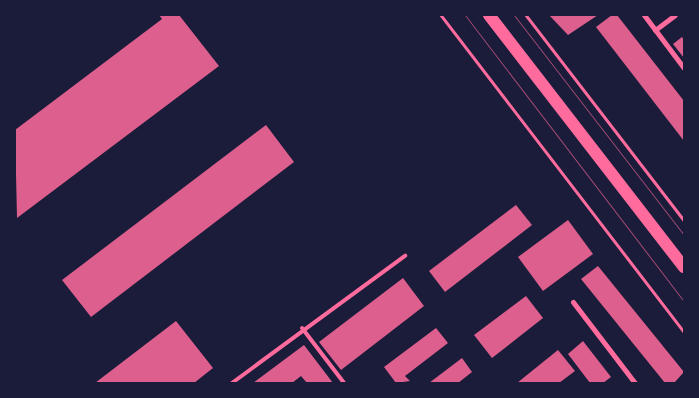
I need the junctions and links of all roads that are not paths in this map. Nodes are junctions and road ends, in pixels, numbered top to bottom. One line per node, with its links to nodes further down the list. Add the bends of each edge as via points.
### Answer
1 (489, 15): 7 (main road)
2 (644, 15): 4 (street)
3 (675, 15): 4 (street)
4 (655, 30): 5 (street)
5 (684, 68)
6 (405, 256): 9 (lane)
7 (684, 267)
8 (573, 302): 12 (street)
9 (302, 328): 10 (lane); 11 (lane)
10 (232, 383)
11 (344, 383)
12 (635, 383)

